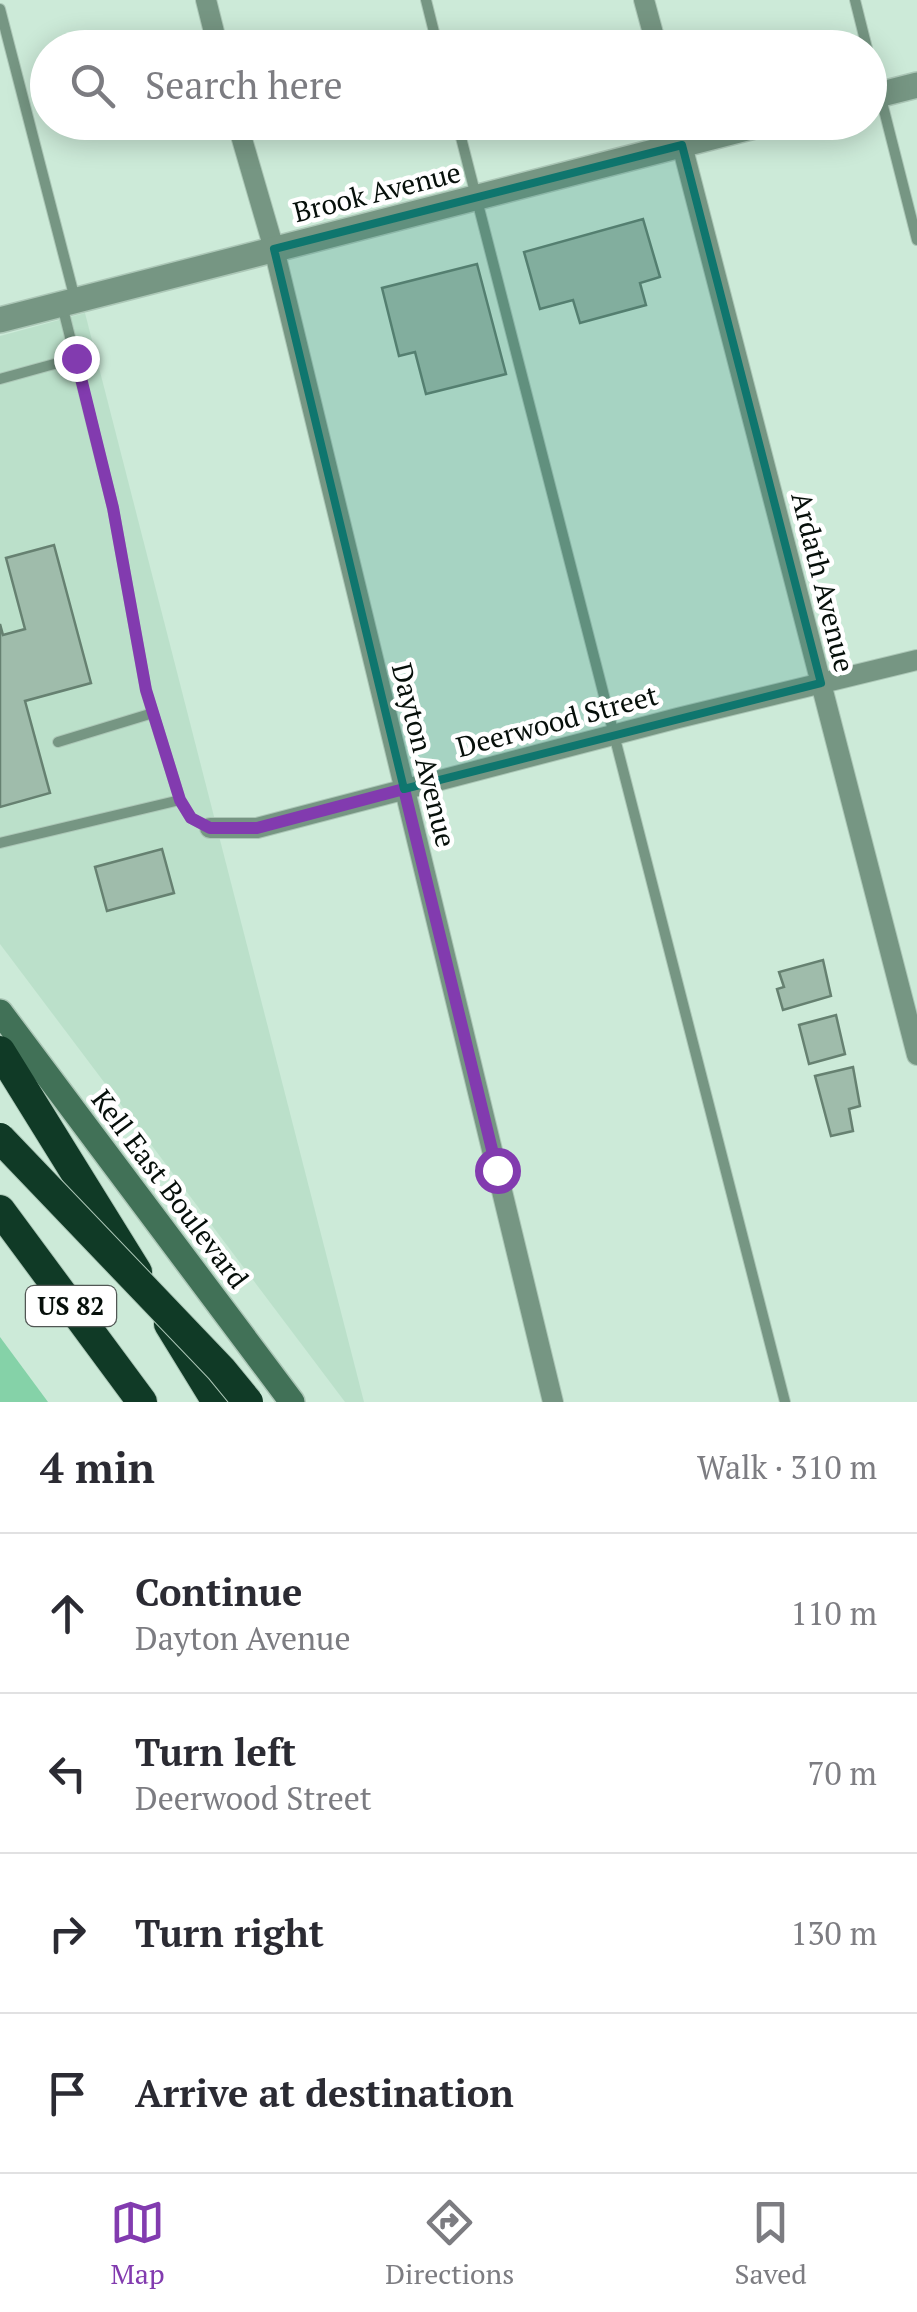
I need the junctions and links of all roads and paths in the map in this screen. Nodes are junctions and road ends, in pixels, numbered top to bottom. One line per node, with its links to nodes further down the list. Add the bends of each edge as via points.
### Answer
1 (206, 0): 6 (street)
2 (426, 0): 7 (lane)
3 (644, 0): 8 (street)
4 (855, 0): 9 (lane)
5 (0, 9): 12 (lane)
6 (214, 30)
7 (434, 30)
8 (652, 30)
9 (863, 30)
10 (917, 85): 11 (street)
11 (887, 93)
12 (30, 136)
13 (31, 140): 22 (lane)
14 (242, 140): 21 (street, Dayton Avenue)
15 (462, 140): 19 (lane)
16 (660, 140): 19 (street, Brook Avenue)
17 (681, 140): 27 (street, Ardath Avenue)
18 (887, 140): 20 (lane)
19 (476, 198): 21 (street, Brook Avenue); 29 (lane)
20 (917, 240)
21 (274, 250): 22 (street, Brook Avenue); 31 (street, Dayton Avenue)
22 (69, 302): 23 (street, Brook Avenue); 24 (lane)
23 (0, 320)
24 (76, 358): 25 (lane); 28 (lane)
25 (0, 379)
26 (917, 660): 27 (street, Deerwood Street)
27 (821, 684): 29 (street, Deerwood Street); 37 (street, Ardath Avenue)
28 (153, 713): 30 (lane); 32 (lane)
29 (615, 735): 31 (street, Deerwood Street); 45 (lane)
30 (58, 742)
31 (404, 789): 33 (street, Deerwood Street, via 257,828); 44 (street, Dayton Avenue)
32 (180, 800): 33 (lane, via 191,818); 34 (lane)
33 (210, 828)
34 (0, 843)
35 (0, 1012): 43 (main road, Kell East Boulevard)
36 (0, 1051): 41 (highway)
37 (917, 1056)
38 (0, 1138): 42 (highway, bridge)
39 (0, 1210): 40 (highway, US 82)
40 (142, 1402)
41 (218, 1402)
42 (248, 1402)
43 (292, 1402)
44 (552, 1402)
45 (785, 1402)

